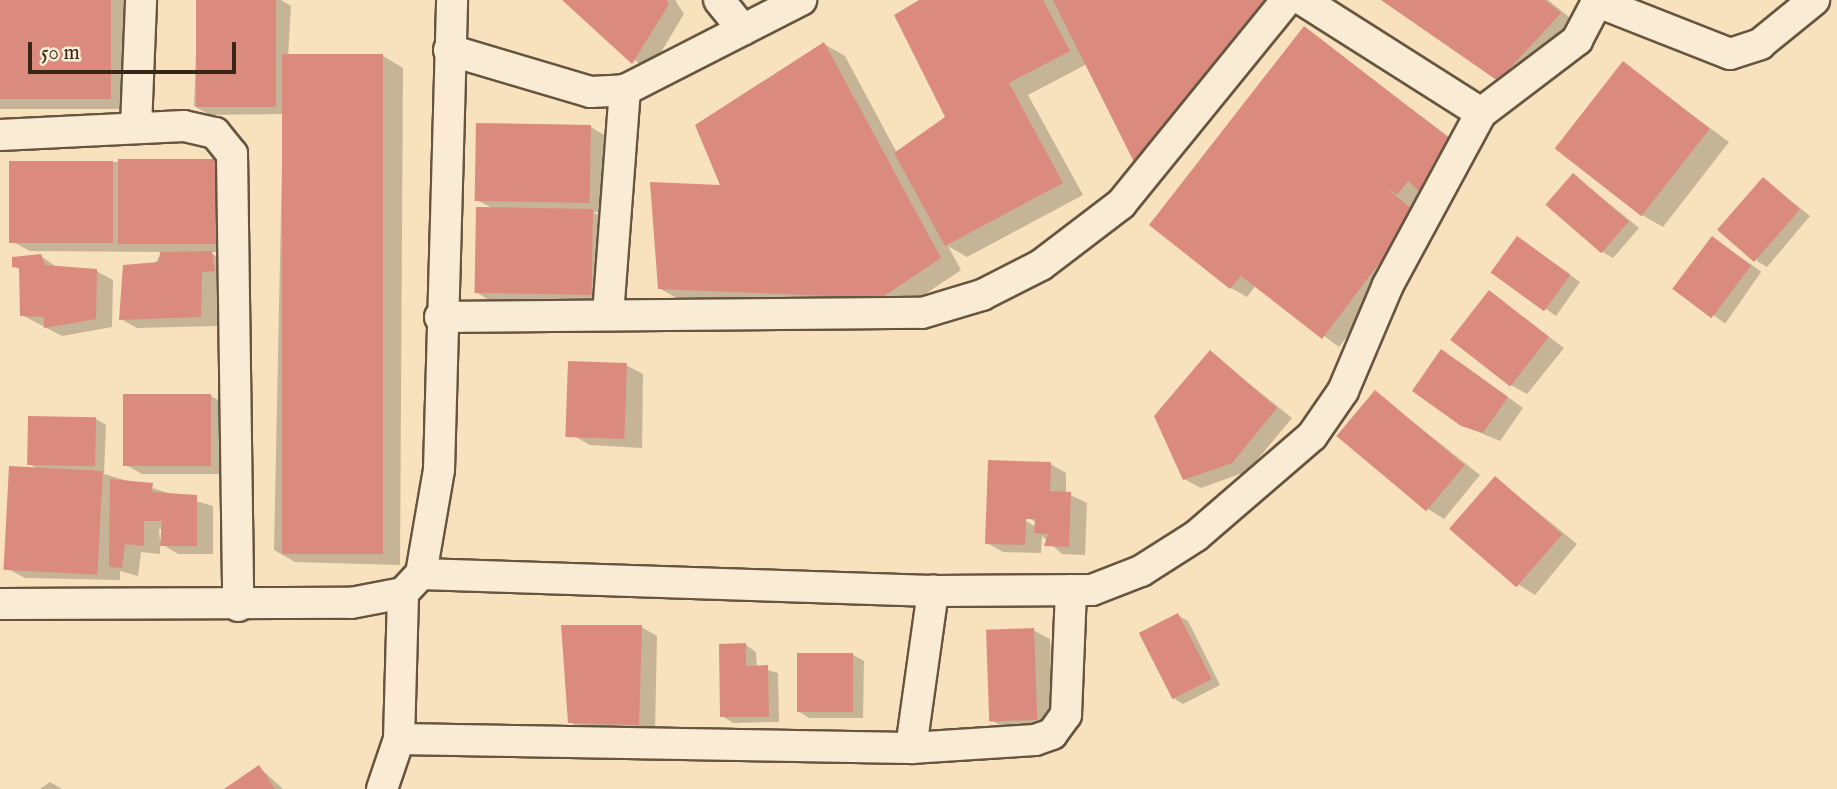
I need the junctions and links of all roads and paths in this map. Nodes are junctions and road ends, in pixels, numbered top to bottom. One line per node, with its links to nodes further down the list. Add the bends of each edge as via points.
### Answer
1 (141, 0): 13 (street)
2 (452, 0): 10 (street)
3 (719, 0): 9 (street)
4 (801, 0): 9 (street)
5 (1287, 0): 15 (street, via 1121,204 1041,265 982,295 922,313)
6 (1303, 0): 12 (street)
7 (1814, 0): 8 (street, via 1760,44 1730,54)
8 (1598, 1): 12 (street, via 1577,40)
9 (743, 30): 11 (street)
10 (449, 50): 11 (street, via 591,92); 16 (street)
11 (625, 90): 15 (street)
12 (1481, 113): 18 (street, via 1388,285 1343,391 1312,436 1196,536 1141,571 1092,590)
13 (136, 127): 14 (street); 21 (street, via 184,126 215,133 232,154)
14 (0, 135)
15 (608, 315): 16 (street)
16 (440, 317): 17 (street, via 439,470)
17 (412, 583): 19 (street); 21 (street, via 351,603); 22 (street)
18 (1071, 590): 19 (street); 23 (street, via 1066,715 1052,734)
19 (933, 592): 23 (street)
20 (0, 604): 21 (street)
21 (238, 606)
22 (399, 739): 23 (street); 24 (street)
23 (911, 748)
24 (382, 789)

